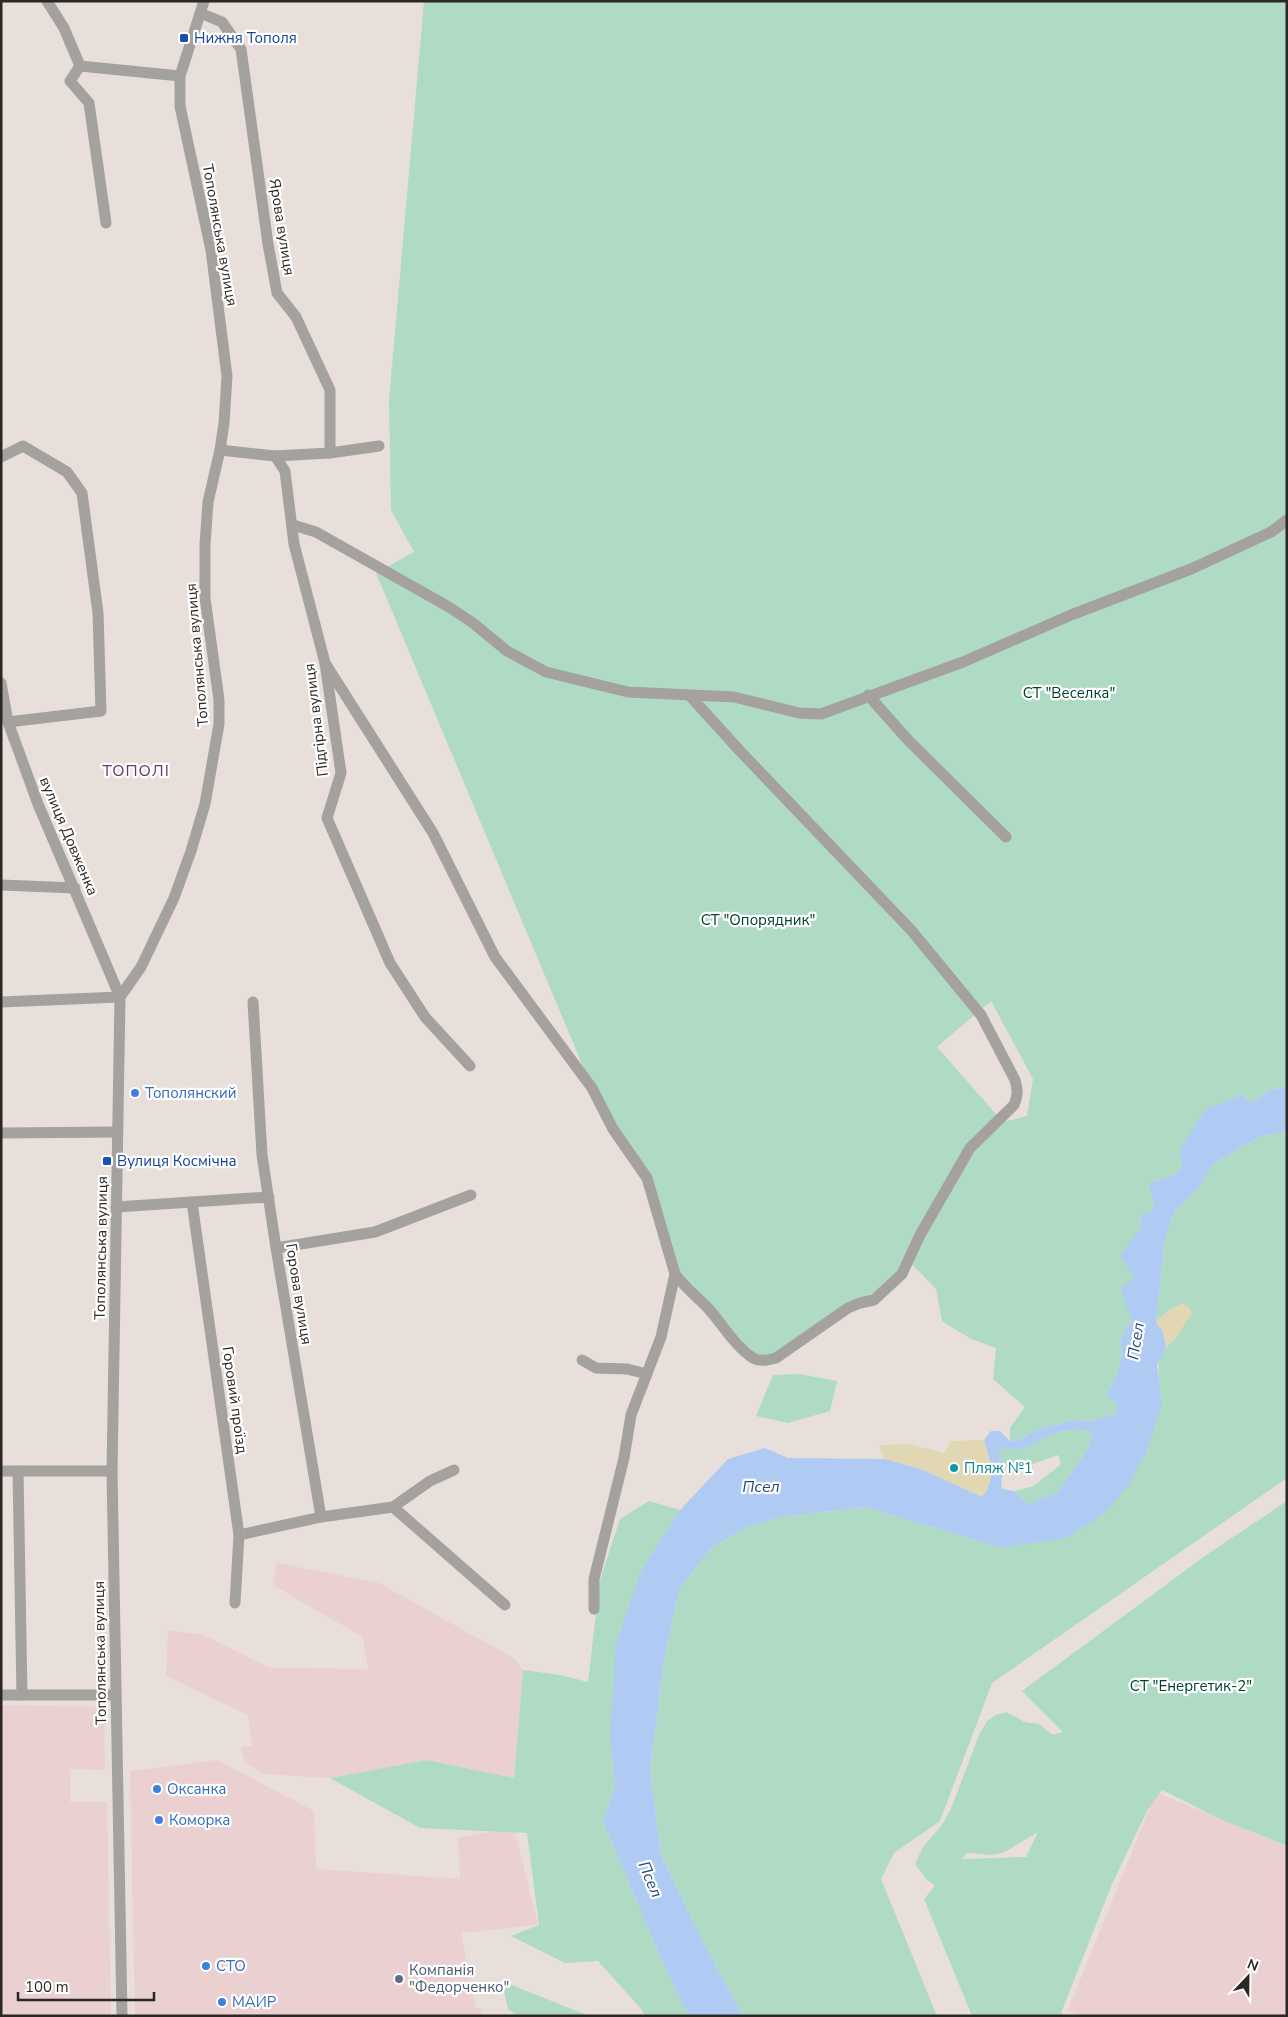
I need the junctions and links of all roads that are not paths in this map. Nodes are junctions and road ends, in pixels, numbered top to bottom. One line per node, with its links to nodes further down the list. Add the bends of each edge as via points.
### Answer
1 (47, 1): 4 (street, via 64,28)
2 (204, 1): 3 (street, Тополянська вулиця)
3 (200, 13): 5 (street, Тополянська вулиця); 9 (street, Ярова вулиця, via 222,22 241,49 277,293 296,317 330,390)
4 (80, 66): 5 (street); 6 (street, via 70,81 89,103)
5 (180, 76): 8 (street, Тополянська вулиця, via 180,106 210,250 227,376)
6 (106, 223)
7 (379, 446): 9 (street)
8 (220, 450): 10 (street); 22 (street, Тополянська вулиця, via 208,502 205,545 205,598 220,724 213,764 191,851 174,898 141,967)
9 (330, 453): 10 (street)
10 (274, 456): 13 (street, Підгірна вулиця, via 286,470)
11 (1, 457): 18 (street, via 22,446 67,472 82,493 98,613 101,710)
12 (1287, 520): 16 (street, via 1271,532 1191,569 1071,615 963,662)
13 (293, 525): 14 (street, Підгірна вулиця, via 294,544); 17 (street, via 316,532 450,608 507,651 546,672 628,692)
14 (325, 663): 25 (street, Підгірна вулиця, via 340,774 327,818 390,963 425,1017); 33 (street, via 433,833 495,958 592,1088 613,1129 647,1178)
15 (1, 683): 18 (street, вулиця Довженка)
16 (868, 695): 17 (street, via 821,714 799,713 734,698); 19 (street, via 908,740)
17 (691, 697): 33 (street, via 911,930 982,1015 1015,1080 1018,1096 1014,1105 970,1148 920,1235 902,1274 874,1300 848,1308 776,1358 752,1358)
18 (8, 722): 21 (street, вулиця Довженка, via 38,804)
19 (1006, 837)
20 (1, 885): 21 (street)
21 (75, 888): 22 (street, вулиця Довженка)
22 (120, 997): 23 (street); 26 (street, Тополянська вулиця)
23 (1, 1002)
24 (254, 1002): 29 (street, Горова вулиця, via 262,1155)
25 (470, 1066)
26 (117, 1132): 27 (street); 31 (street, Тополянська вулиця)
27 (1, 1133)
28 (471, 1195): 32 (street, via 375,1232)
29 (269, 1197): 30 (street); 32 (street, Горова вулиця)
30 (192, 1202): 31 (street); 42 (street, Горовий проїзд)
31 (116, 1206): 39 (street, Тополянська вулиця)
32 (276, 1248): 41 (street, Горова вулиця)
33 (676, 1274): 35 (street)
34 (582, 1360): 35 (street, via 596,1368 627,1369)
35 (647, 1374): 45 (street, via 631,1415 624,1458 594,1579)
36 (454, 1470): 40 (street, via 430,1481)
37 (1, 1471): 38 (street)
38 (18, 1471): 39 (street); 47 (street)
39 (112, 1471): 48 (street, Тополянська вулиця)
40 (393, 1507): 41 (street); 44 (street)
41 (322, 1517): 42 (street)
42 (239, 1535): 43 (street, Горовий проїзд)
43 (235, 1603)
44 (505, 1605)
45 (594, 1609)
46 (1, 1695): 47 (street)
47 (22, 1695): 48 (street)
48 (115, 1695): 49 (street, Тополянська вулиця)
49 (122, 2016)

